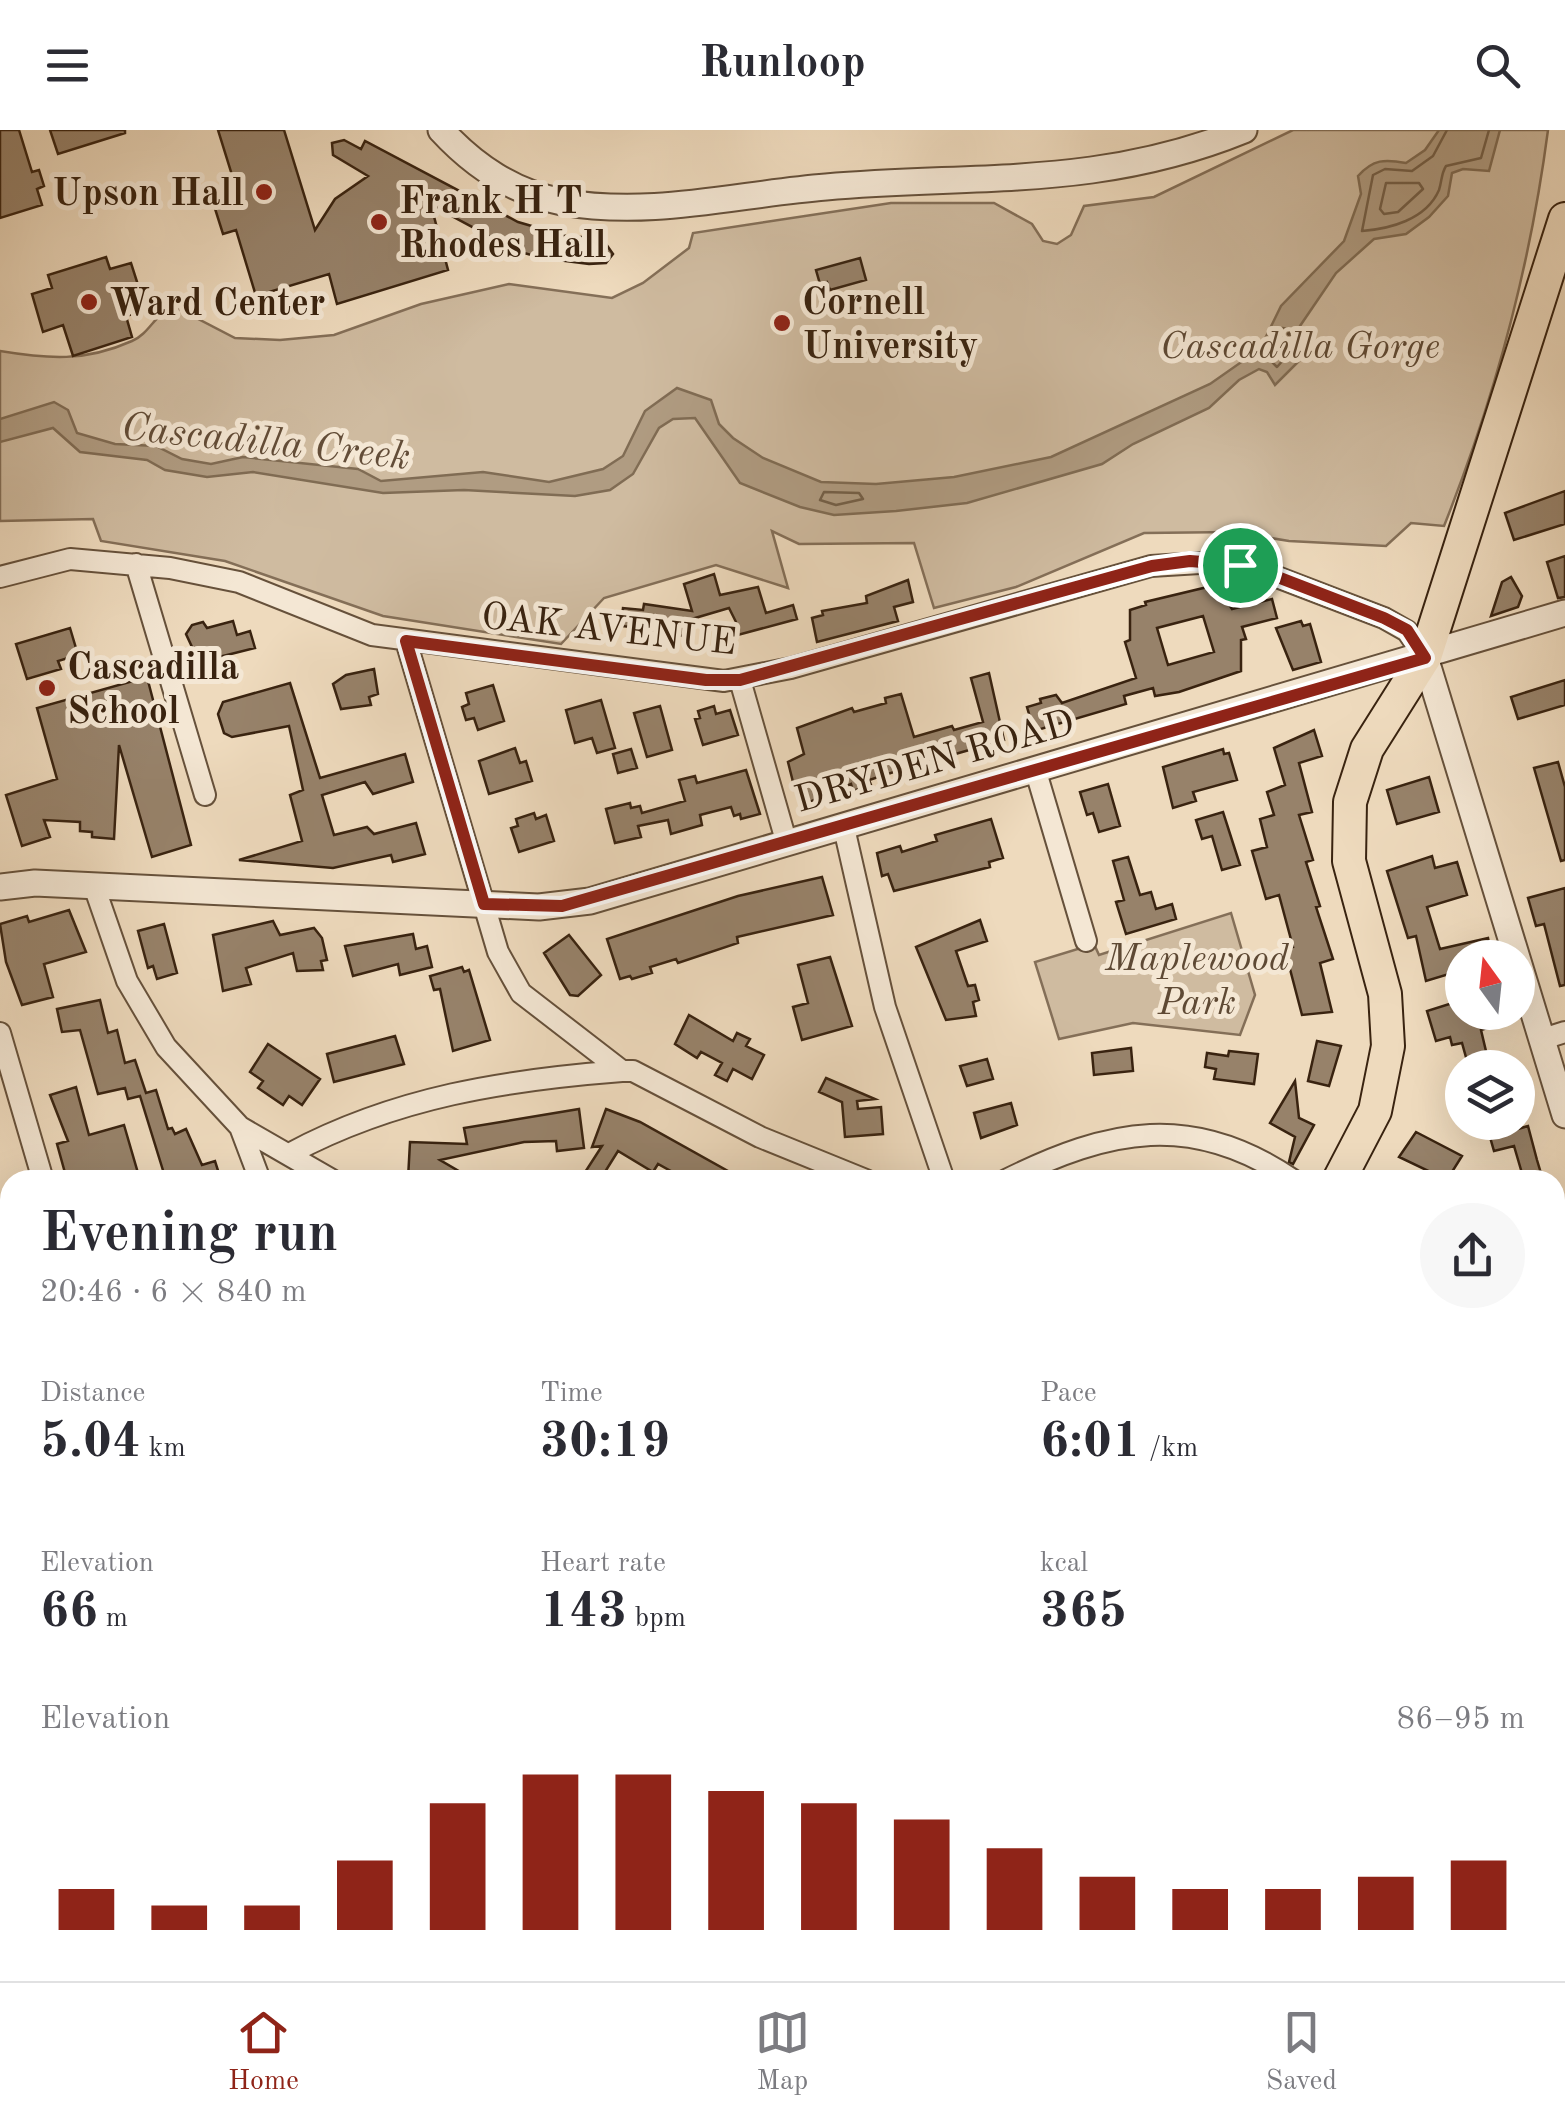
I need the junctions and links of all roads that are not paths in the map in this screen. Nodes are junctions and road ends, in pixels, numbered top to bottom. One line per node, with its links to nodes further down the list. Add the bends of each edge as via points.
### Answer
1 (441, 130): 2 (street, via 479,166 530,194 625,208 835,186 1085,174 1161,160)
2 (1244, 130)
3 (1565, 219): 8 (main road)
4 (136, 564): 5 (street, OAK AVENUE, via 70,559); 7 (street, OAK AVENUE, via 239,582 354,628); 11 (street)
5 (0, 578)
6 (1565, 613): 8 (street, DRYDEN ROAD)
7 (406, 641): 9 (street, OAK AVENUE); 16 (street)
8 (1425, 658): 9 (street, OAK AVENUE, via 1407,630 1384,618 1240,565 1190,561); 10 (street, DRYDEN ROAD); 19 (street); 31 (main road, via 1367,749 1350,802 1350,861 1385,994 1388,1046 1374,1111)
9 (740, 680): 13 (street)
10 (1036, 772): 12 (street, DRYDEN ROAD); 17 (street)
11 (205, 795)
12 (844, 828): 13 (street, DRYDEN ROAD); 28 (street, via 886,1007)
13 (788, 844): 16 (street, DRYDEN ROAD, via 590,901)
14 (0, 886): 15 (street, DRYDEN ROAD)
15 (94, 886): 16 (street, DRYDEN ROAD); 22 (street, via 139,1006 166,1047)
16 (484, 904): 20 (street, via 498,952 521,992)
17 (1086, 941)
18 (0, 1033): 24 (street)
19 (1554, 1036): 21 (street)
20 (622, 1071): 23 (street, via 540,1076 414,1102); 27 (street, via 633,1070 760,1137)
21 (1565, 1115)
22 (240, 1128): 23 (street); 25 (street)
23 (291, 1153): 26 (street)
24 (40, 1170)
25 (256, 1170)
26 (317, 1170)
27 (841, 1170)
28 (941, 1170)
29 (1030, 1170): 30 (street, via 1104,1139 1164,1133 1241,1150)
30 (1276, 1170)
31 (1345, 1170)

